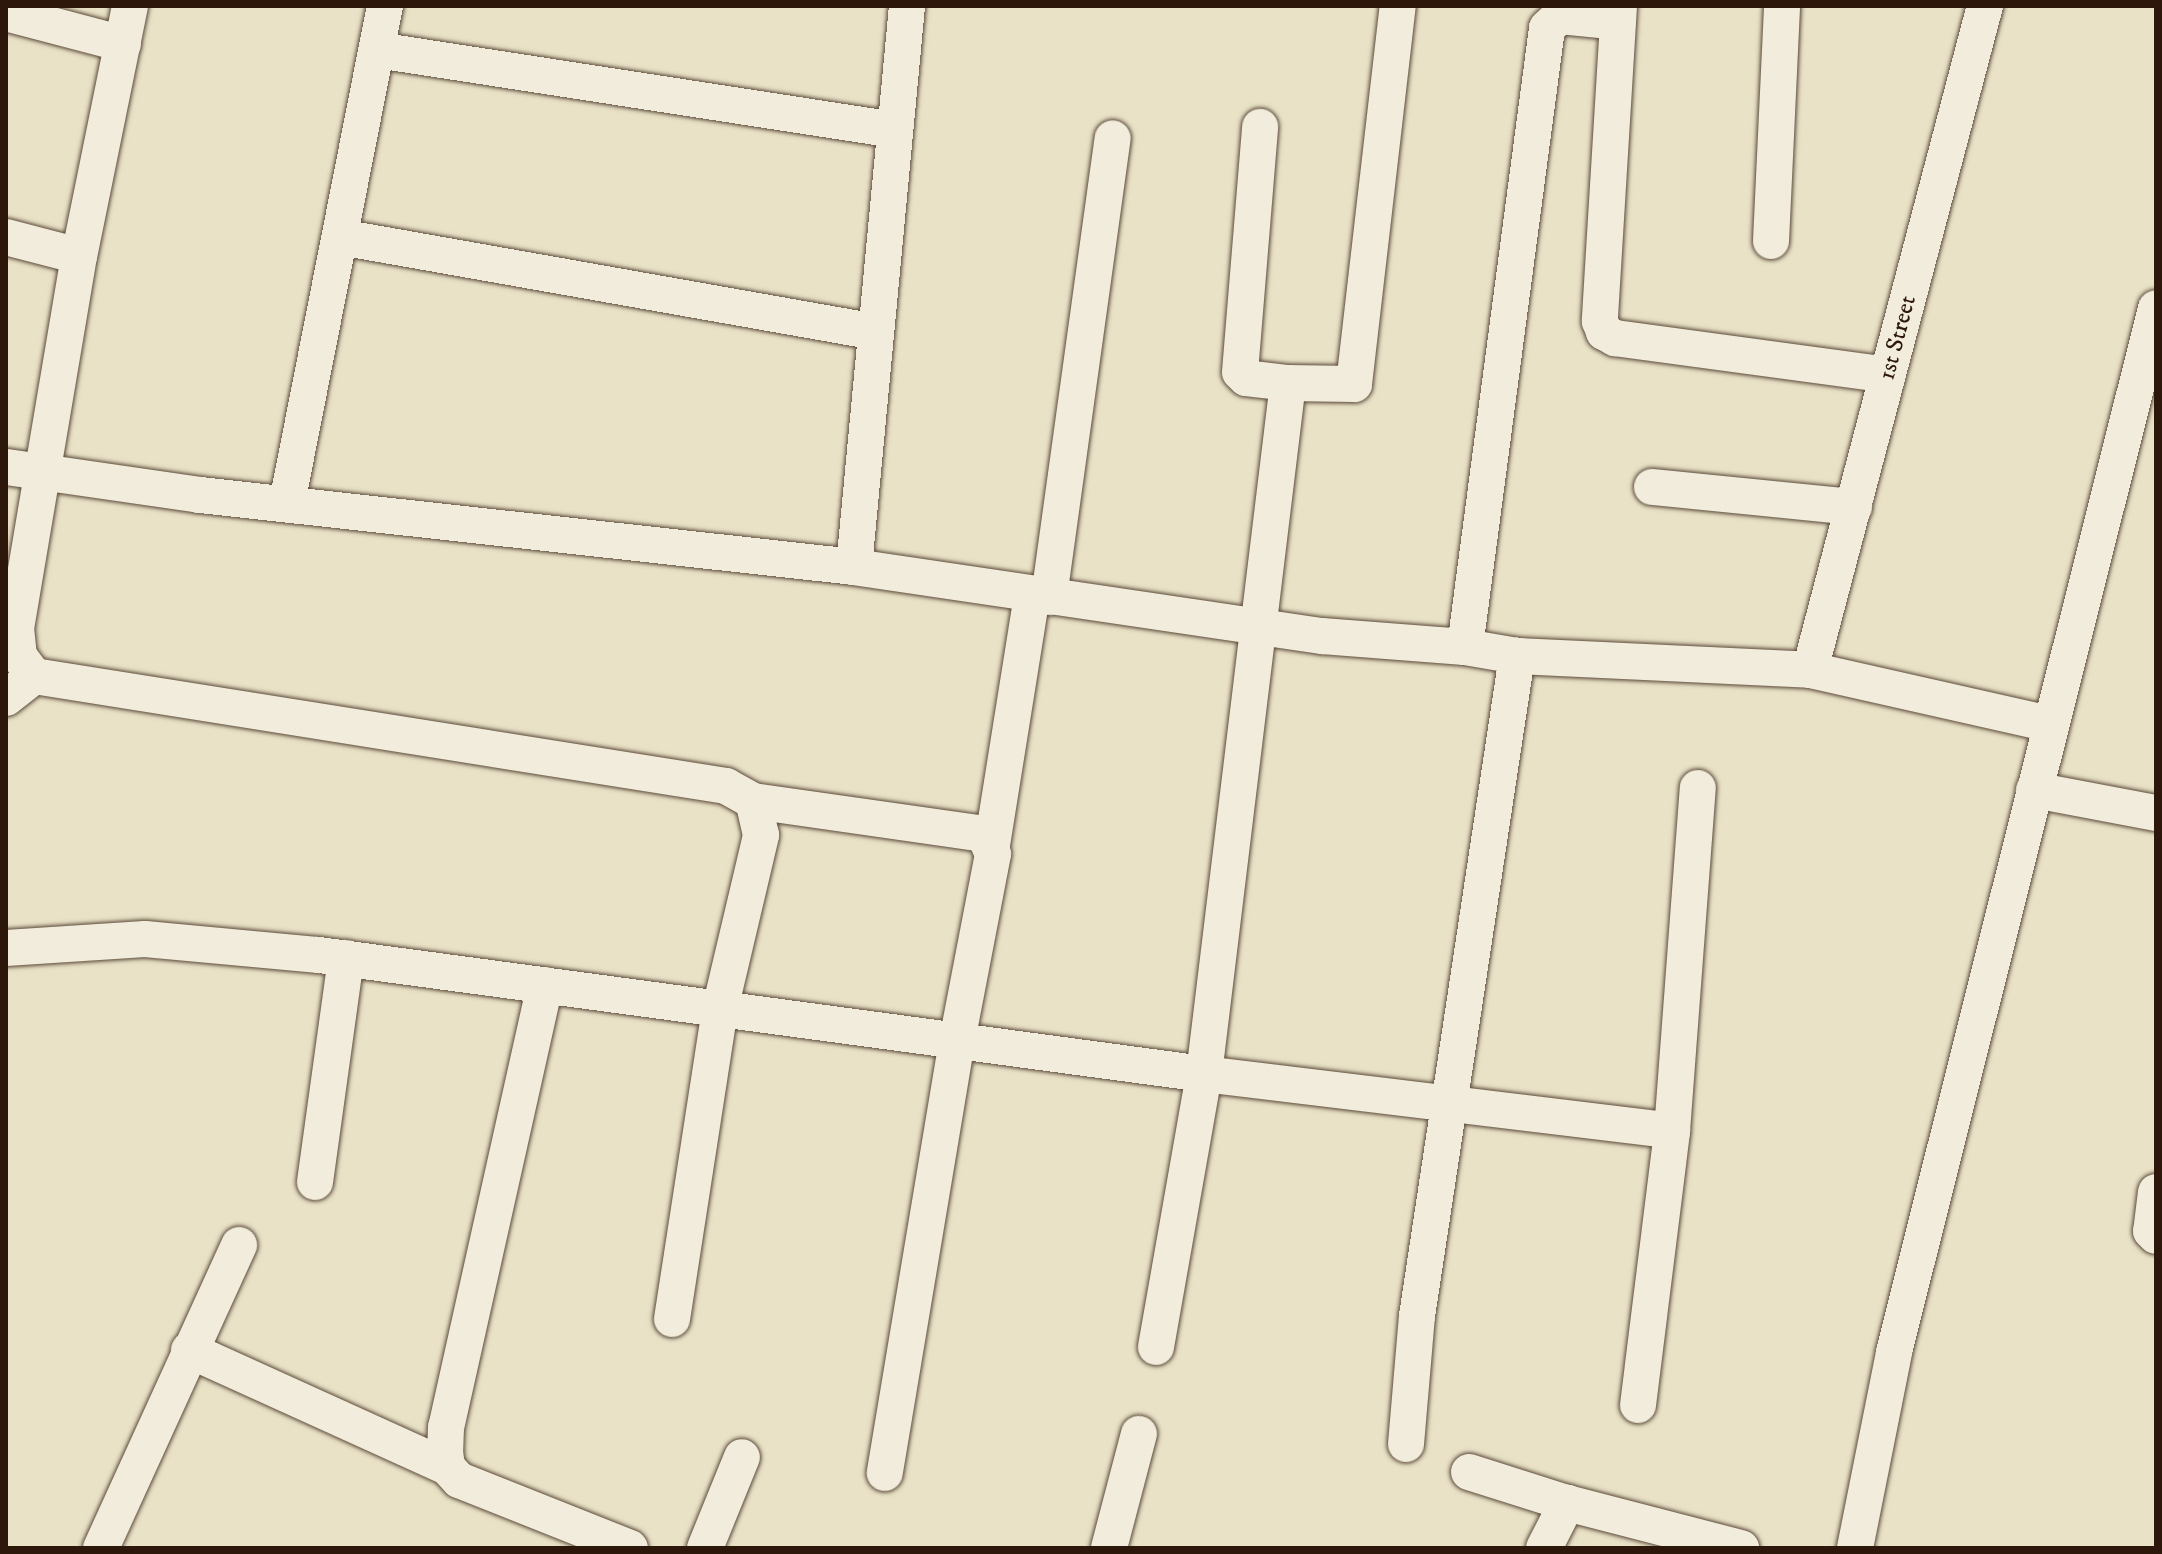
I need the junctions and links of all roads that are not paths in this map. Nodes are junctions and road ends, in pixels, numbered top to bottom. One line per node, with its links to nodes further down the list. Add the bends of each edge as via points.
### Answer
1 (130, 6): 9 (street)
2 (385, 6): 10 (street)
3 (907, 6): 12 (street)
4 (1398, 6): 21 (street, via 1354,384)
5 (1782, 6): 16 (street)
6 (1985, 6): 20 (street, 1st Street)
7 (6, 13): 9 (street)
8 (1618, 14): 20 (street, via 1600,321 1604,332 1615,338); 30 (street, via 1560,16 1547,28)
9 (123, 44): 17 (street)
10 (377, 50): 12 (street); 15 (street)
11 (1260, 127): 21 (street, via 1240,372 1246,378)
12 (895, 130): 19 (street)
13 (1113, 138): 28 (street)
14 (6, 237): 17 (street)
15 (340, 237): 19 (street); 25 (street)
16 (1771, 241)
17 (79, 256): 23 (street)
18 (2156, 308): 35 (street)
19 (876, 332): 27 (street)
20 (1888, 375): 26 (street, 1st Street)
21 (1288, 383): 29 (street)
22 (6, 467): 23 (street)
23 (45, 475): 25 (street); 33 (street, via 16,628 19,656)
24 (1652, 487): 26 (street)
25 (287, 503): 27 (street)
26 (1854, 507): 32 (street, 1st Street)
27 (854, 567): 28 (street)
28 (1040, 595): 29 (street); 40 (street)
29 (1255, 626): 30 (street); 46 (street)
30 (1465, 647): 31 (street)
31 (1517, 656): 32 (street); 47 (street)
32 (1810, 670): 35 (street)
33 (34, 676): 34 (street); 38 (street, via 726,786)
34 (6, 698)
35 (2050, 724): 37 (street)
36 (1698, 788): 48 (street)
37 (2034, 790): 39 (street); 71 (street, via 1894,1352)
38 (753, 801): 40 (street, via 977,831); 44 (street, via 761,835)
39 (2156, 813)
40 (992, 845): 45 (street)
41 (6, 948): 42 (street, via 145,939)
42 (346, 958): 43 (street); 49 (street)
43 (545, 985): 44 (street); 60 (street, via 446,1427)
44 (720, 1009): 45 (street); 53 (street)
45 (957, 1041): 46 (street); 62 (street)
46 (1204, 1074): 47 (street); 54 (street)
47 (1448, 1102): 48 (street); 58 (street, via 1417,1316)
48 (1672, 1131): 56 (street)
49 (315, 1182)
50 (2156, 1192): 51 (street, via 2151,1231)
51 (2156, 1236)
52 (239, 1245): 55 (street)
53 (672, 1319)
54 (1156, 1347)
55 (189, 1350): 60 (street); 65 (street)
56 (1638, 1405)
57 (1139, 1434): 68 (street)
58 (1406, 1444)
59 (742, 1457): 67 (street)
60 (447, 1467): 66 (street, via 459,1480)
61 (1469, 1472): 63 (street)
62 (885, 1473)
63 (1567, 1503): 64 (street); 69 (street)
64 (1688, 1542): 70 (street)
65 (101, 1548)
66 (630, 1548)
67 (705, 1548)
68 (1109, 1548)
69 (1544, 1548)
70 (1741, 1548)
71 (1855, 1548)

